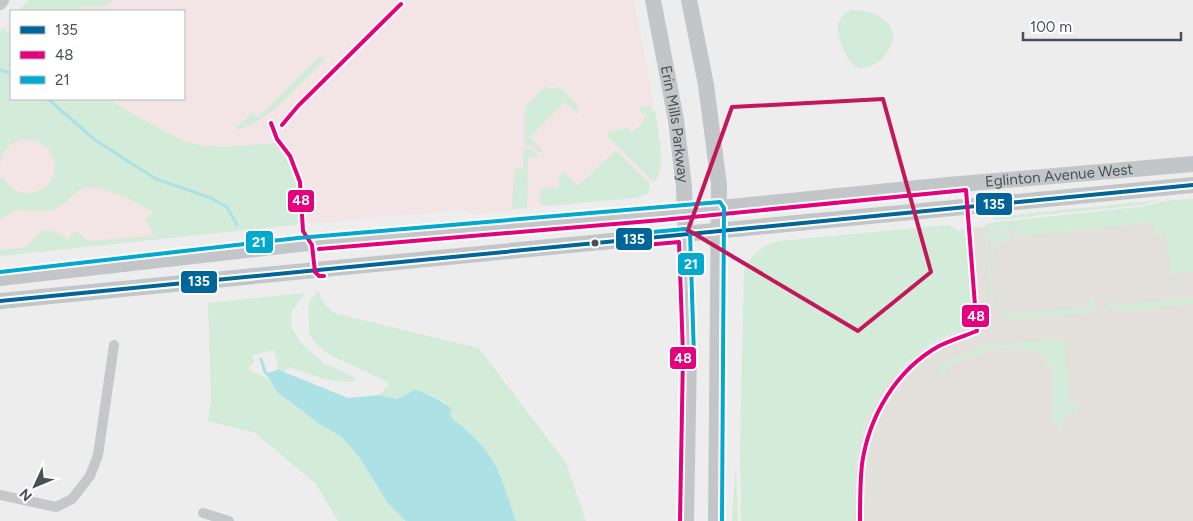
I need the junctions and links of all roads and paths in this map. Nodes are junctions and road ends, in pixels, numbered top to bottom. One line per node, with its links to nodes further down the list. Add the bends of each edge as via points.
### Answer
1 (653, 0): 6 (main road, Erin Mills Parkway, via 676,120)
2 (690, 0): 5 (main road, via 706,85 719,185)
3 (1193, 164): 5 (main road, Eglinton Avenue West)
4 (1193, 186): 7 (main road, Eglinton Avenue West)
5 (718, 208): 6 (main road, Eglinton Avenue West); 7 (main road)
6 (685, 212): 8 (main road, Erin Mills Parkway); 9 (main road, Eglinton Avenue West, via 299,244)
7 (718, 231): 8 (main road, Eglinton Avenue West); 16 (main road)
8 (685, 234): 10 (main road, Eglinton Avenue West); 15 (main road, Erin Mills Parkway, via 688,354)
9 (0, 278)
10 (0, 301)
11 (114, 345): 12 (street, via 98,454 90,476 72,500 56,507)
12 (0, 495)
13 (203, 513): 14 (street)
14 (228, 521)
15 (686, 521)
16 (716, 521)

